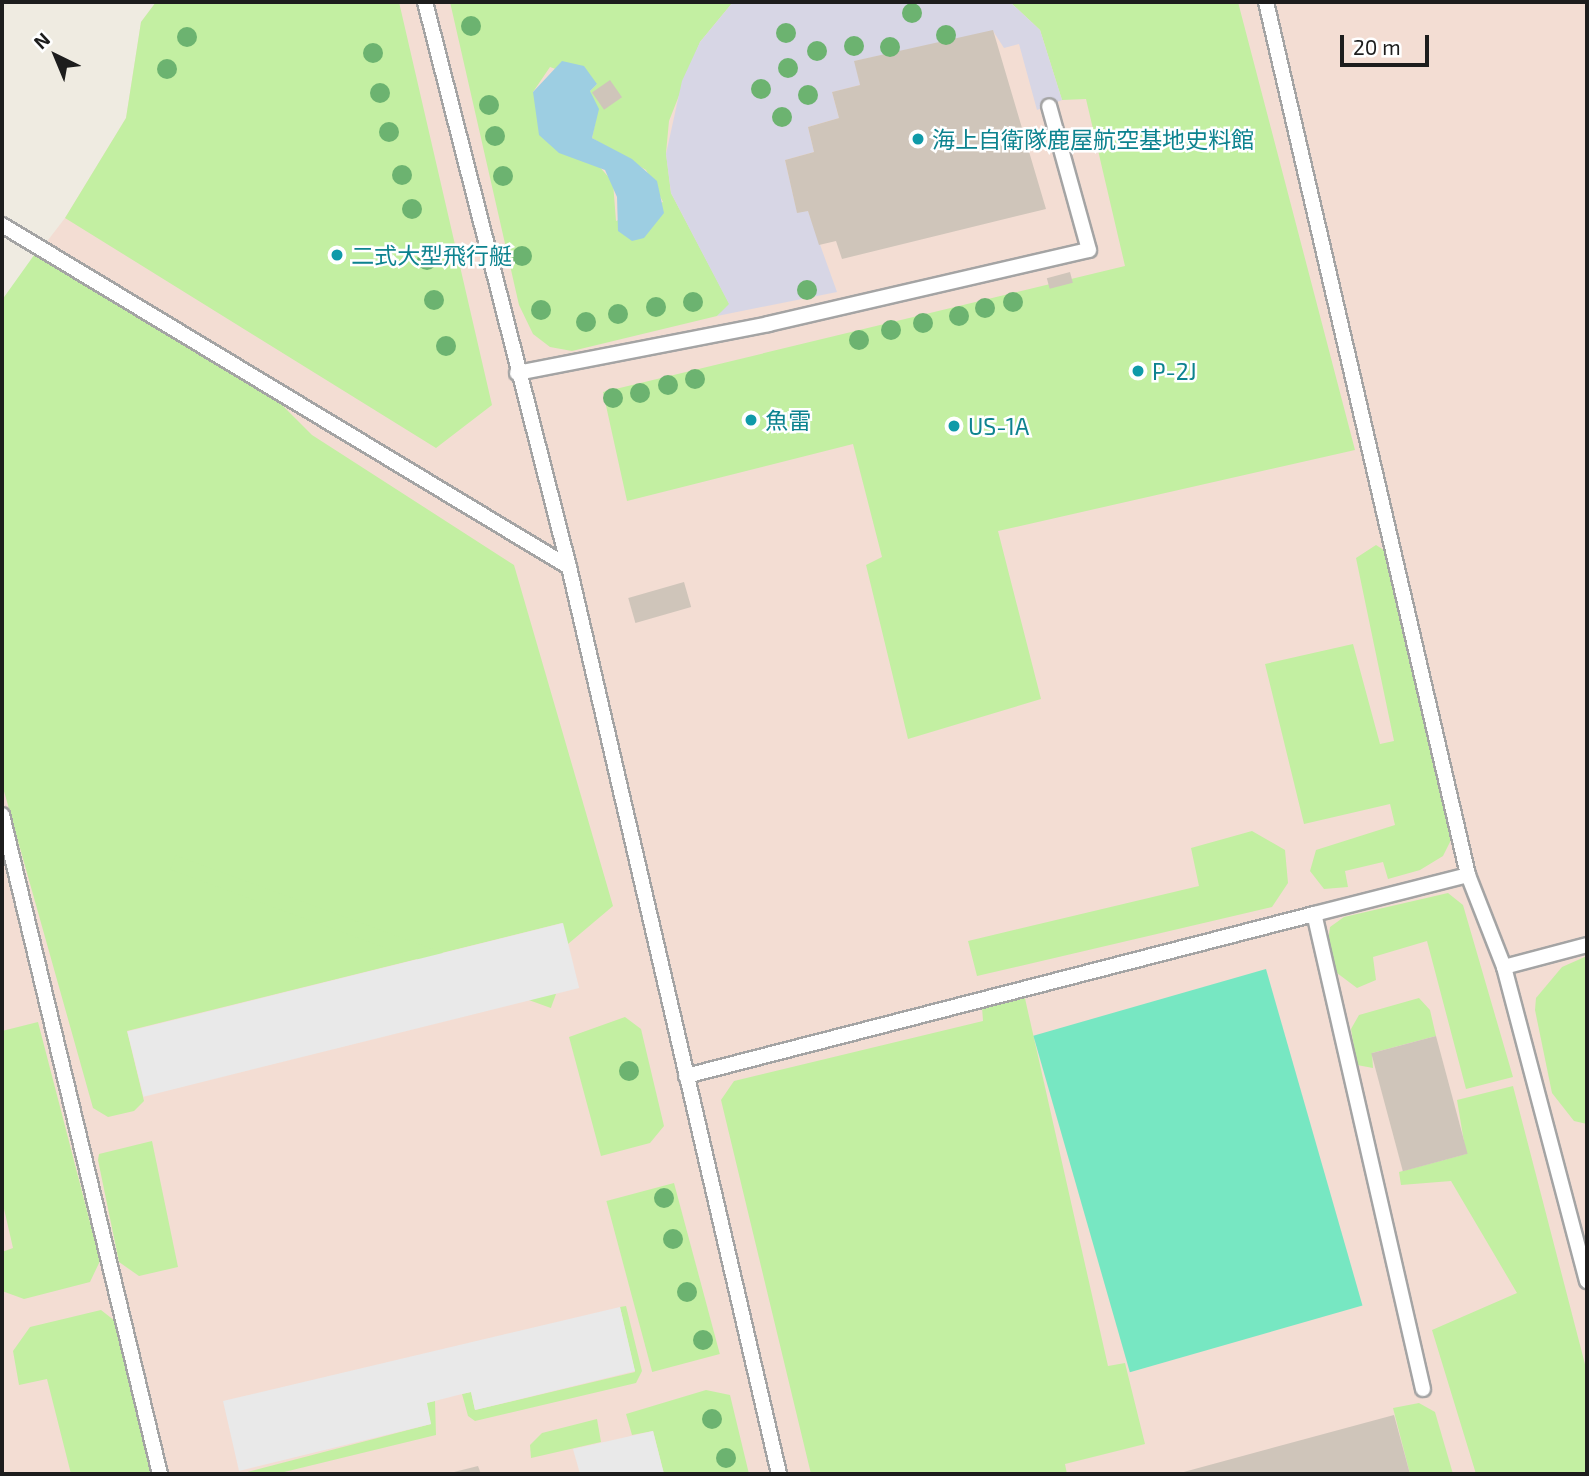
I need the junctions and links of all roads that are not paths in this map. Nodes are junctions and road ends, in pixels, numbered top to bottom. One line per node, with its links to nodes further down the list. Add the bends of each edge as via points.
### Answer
1 (425, 2): 5 (lane)
2 (1266, 2): 8 (lane)
3 (1049, 106): 5 (lane, via 1089,250 768,324)
4 (2, 225): 6 (lane)
5 (517, 373): 6 (lane)
6 (569, 567): 12 (lane)
7 (2, 815): 15 (lane)
8 (1468, 875): 9 (lane); 11 (lane)
9 (1314, 914): 12 (lane); 14 (lane)
10 (1587, 945): 11 (lane)
11 (1504, 967): 13 (lane)
12 (687, 1076): 16 (lane)
13 (1587, 1281)
14 (1423, 1389)
15 (160, 1474)
16 (779, 1474)

